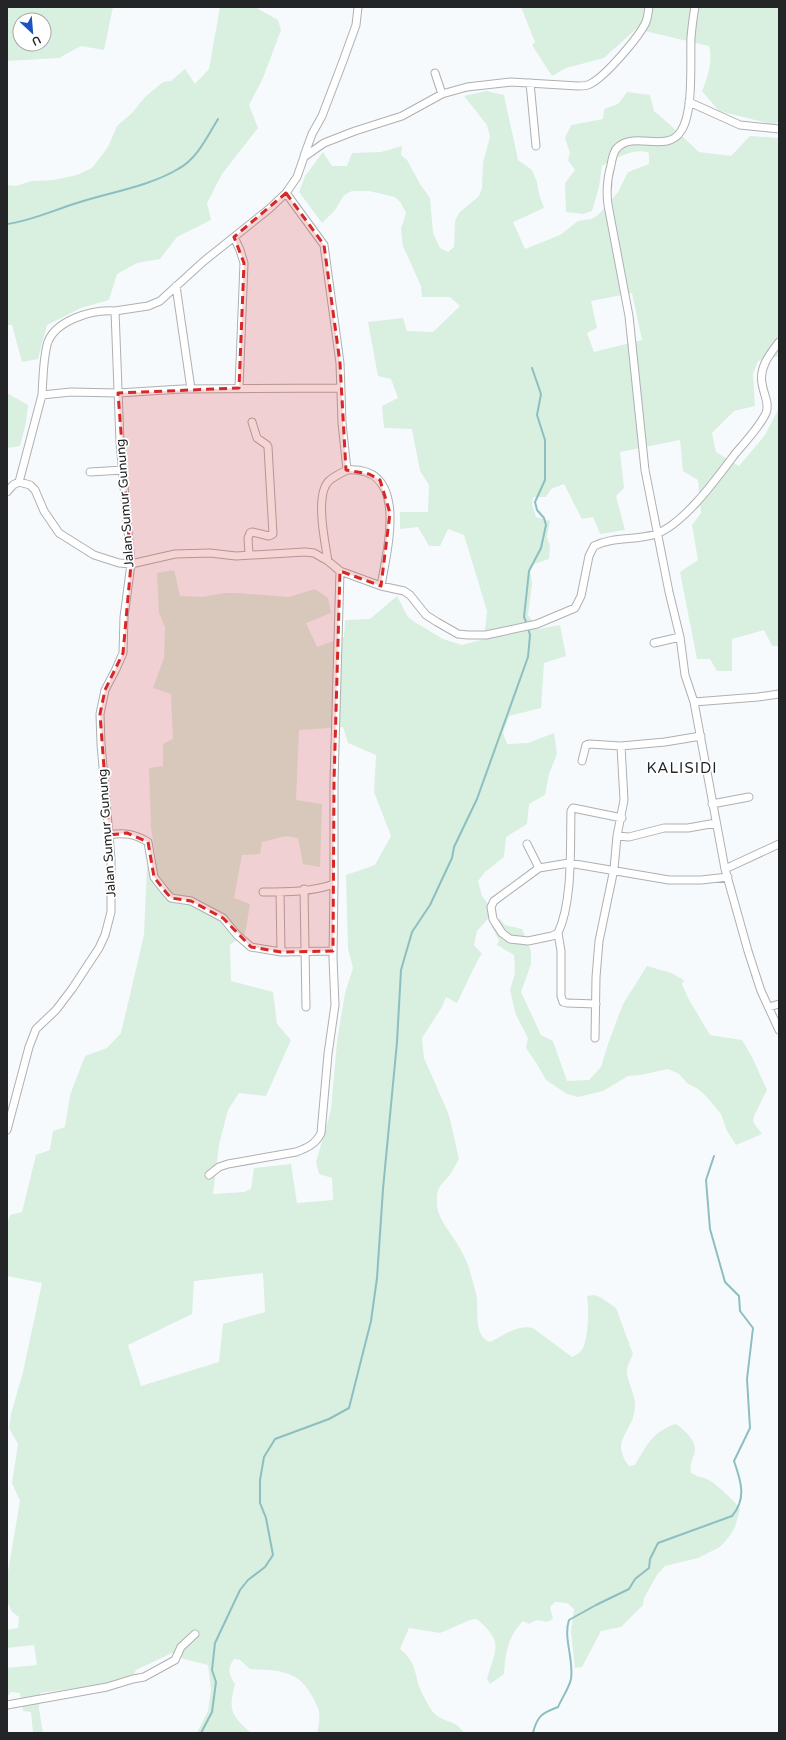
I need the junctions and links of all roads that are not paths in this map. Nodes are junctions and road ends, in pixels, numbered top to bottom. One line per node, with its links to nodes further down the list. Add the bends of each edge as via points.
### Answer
1 (358, 7): 9 (street, via 356,25 343,61 322,116)
2 (649, 7): 5 (street, via 642,30 597,80 589,85 578,86)
3 (694, 7): 7 (street)
4 (435, 73): 6 (street)
5 (530, 83): 6 (street, via 493,83); 11 (street)
6 (442, 94): 10 (street, via 402,116)
7 (689, 102): 8 (street, via 740,125); 29 (street, via 686,122 679,136 669,141 632,142 621,145 616,149 607,179 608,205 630,316 646,470)
8 (779, 129)
9 (312, 134): 10 (street); 12 (street)
10 (324, 143): 12 (street)
11 (536, 146)
12 (304, 157): 13 (street, via 297,177)
13 (286, 193): 14 (street); 19 (street, via 324,245)
14 (234, 237): 15 (street); 18 (street, via 244,263)
15 (176, 286): 16 (street, via 160,301 148,306); 20 (street)
16 (115, 311): 21 (street, Jalan Sumur Gunung); 22 (street, via 102,310 78,317 52,333 45,356)
17 (779, 342): 29 (street, via 767,359 762,375 767,405 763,417 691,507)
18 (239, 388): 19 (street); 20 (street)
19 (341, 388): 25 (street)
20 (191, 389): 21 (street)
21 (118, 393): 22 (street, via 71,392); 24 (street, Jalan Sumur Gunung)
22 (42, 395): 27 (street)
23 (252, 422): 30 (street, via 257,438 268,447 273,534 269,536 250,533)
24 (123, 470): 26 (street); 32 (street, Jalan Sumur Gunung)
25 (346, 470): 31 (street, via 330,480 324,490 323,528); 34 (street, via 369,474 380,480 385,489 390,513)
26 (90, 472)
27 (19, 482): 28 (street); 32 (street, via 30,485 35,490 44,511 59,533 94,555 118,563)
28 (7, 492)
29 (658, 534): 34 (street, via 613,540 594,546 589,556 581,596 572,610 537,624 486,635 458,634 426,615 404,591); 35 (street)
30 (249, 555): 31 (street, via 309,552); 32 (street, via 175,554)
31 (328, 561): 33 (street)
32 (131, 564): 46 (street, Jalan Sumur Gunung, via 122,652 104,690 100,714 100,744)
33 (340, 571): 34 (street); 55 (street, via 333,830 336,876)
34 (381, 586)
35 (680, 638): 36 (street); 38 (street, via 685,675)
36 (654, 643)
37 (779, 694): 38 (street)
38 (694, 702): 39 (street)
39 (700, 736): 40 (street); 43 (street)
40 (621, 746): 41 (street, via 586,745); 44 (street, via 624,800)
41 (582, 761)
42 (748, 797): 43 (street)
43 (712, 804): 45 (street)
44 (622, 818): 47 (street); 50 (street, via 573,808)
45 (716, 823): 47 (street, via 688,828 664,828 629,837); 53 (street)
46 (109, 834): 62 (street, via 127,833 148,842 154,877 171,898 191,901 223,918 251,947); 69 (street, Jalan Sumur Gunung, via 109,924 99,948 72,989 56,1010 36,1029)
47 (617, 836): 52 (street)
48 (527, 844): 51 (street)
49 (779, 844): 53 (street)
50 (570, 863): 51 (street); 52 (street); 59 (street, via 566,904)
51 (539, 868): 59 (street, via 494,901 491,907 493,919 502,933 518,941)
52 (614, 869): 54 (street, via 669,880); 63 (street, via 599,941)
53 (725, 869): 54 (street)
54 (728, 877): 66 (street, via 748,951)
55 (334, 884): 56 (street); 60 (street)
56 (304, 889): 58 (street); 61 (street)
57 (263, 892): 58 (street)
58 (280, 892): 62 (street)
59 (558, 933): 63 (street, via 561,951 561,999 567,1003)
60 (333, 950): 61 (street); 70 (street, via 335,1005 321,1133 318,1140 296,1152 228,1164)
61 (305, 951): 62 (street); 65 (street)
62 (281, 952)
63 (596, 1004): 68 (street)
64 (779, 1004): 66 (street)
65 (306, 1008)
66 (769, 1008): 67 (street)
67 (779, 1030)
68 (595, 1038)
69 (7, 1130)
70 (209, 1175)
71 (195, 1634): 72 (street, via 181,1647 175,1660 144,1677 107,1687)
72 (7, 1705)

